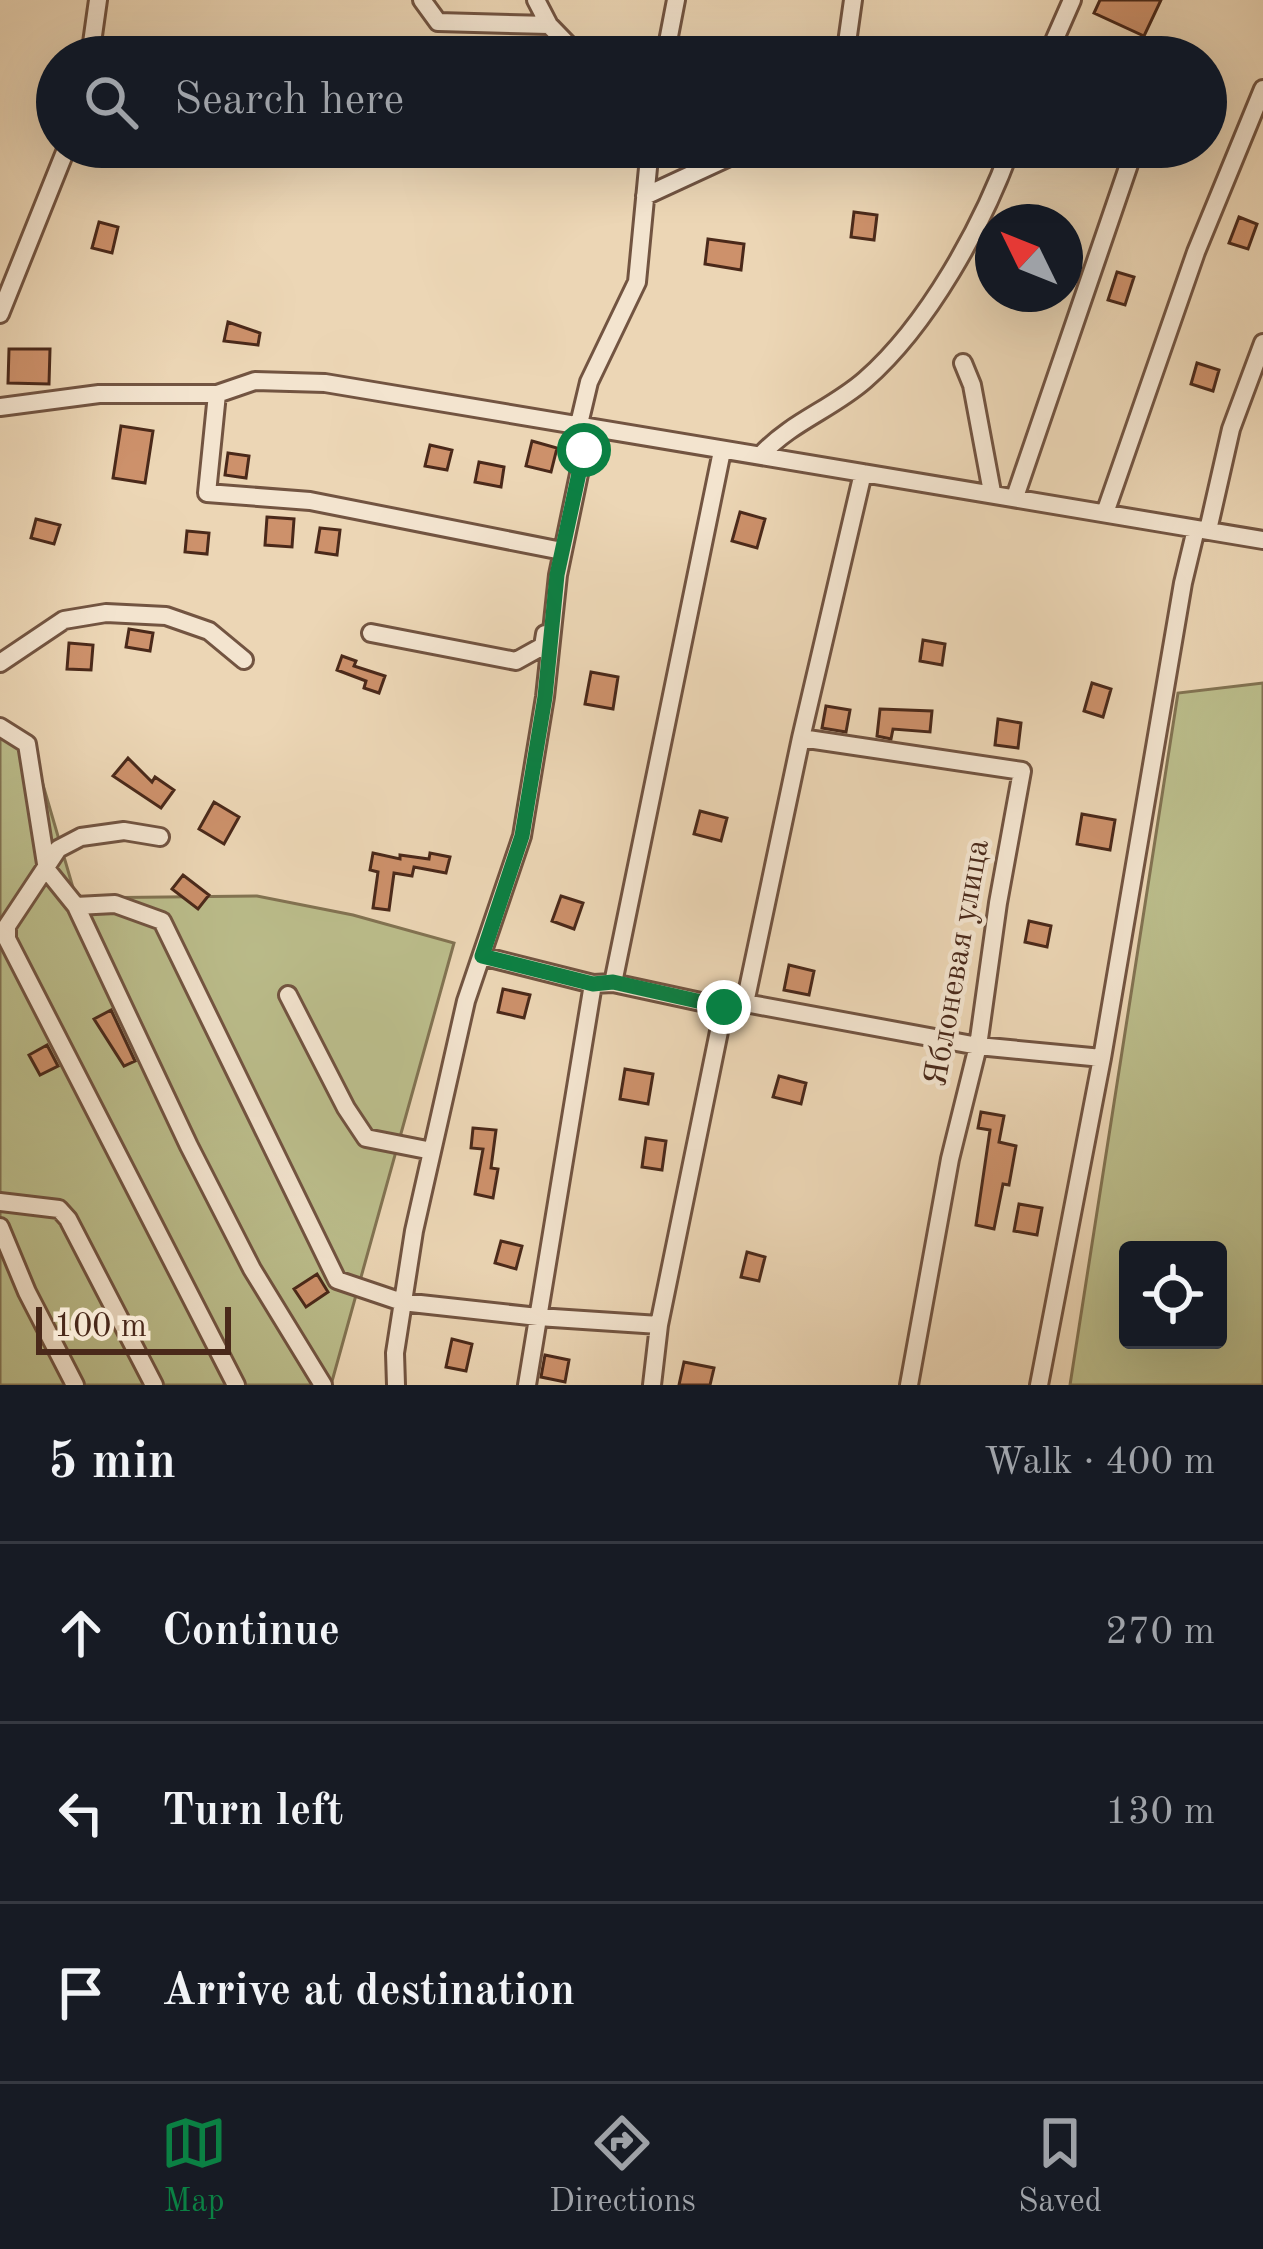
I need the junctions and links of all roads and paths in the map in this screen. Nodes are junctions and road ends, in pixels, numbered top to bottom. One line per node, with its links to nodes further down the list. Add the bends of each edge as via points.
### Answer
1 (98, 0): 8 (street)
2 (422, 0): 7 (street, via 438,22)
3 (536, 0): 7 (street)
4 (676, 0): 10 (street)
5 (853, 0): 11 (street)
6 (1072, 0): 12 (street)
7 (549, 25): 9 (street)
8 (93, 36)
9 (560, 36)
10 (669, 36)
11 (848, 36)
12 (1056, 36)
13 (1263, 88): 31 (street)
14 (59, 168): 20 (street)
15 (648, 168): 19 (street)
16 (706, 168): 19 (street)
17 (1004, 168): 27 (street, via 934,299 895,350)
18 (1128, 168): 30 (street)
19 (645, 196): 25 (street, via 637,282 589,382)
20 (0, 314)
21 (1263, 343): 32 (street)
22 (963, 363): 29 (street)
23 (217, 394): 24 (street, via 99,394); 25 (street, via 255,381 325,383); 34 (street, via 207,493 310,501)
24 (0, 407)
25 (579, 424): 26 (street); 34 (street, via 584,450)
26 (722, 451): 27 (street); 45 (street)
27 (761, 455): 28 (street)
28 (863, 473): 29 (street); 40 (street)
29 (992, 492): 30 (street)
30 (1015, 496): 31 (street)
31 (1105, 513): 32 (street)
32 (1202, 530): 33 (street); 51 (street, via 1183,583)
33 (1263, 540)
34 (562, 551): 35 (street)
35 (557, 575): 36 (street, via 543,646 516,661); 44 (street, via 522,836)
36 (371, 633)
37 (244, 660): 38 (street, via 209,631 166,616 106,613 64,620)
38 (0, 663)
39 (0, 728): 42 (street, via 27,744)
40 (801, 738): 48 (street); 50 (street, Яблоневая улица, via 1022,771)
41 (160, 837): 42 (street, via 81,837 58,849)
42 (47, 870): 43 (street); 60 (street, via 7,926 7,939)
43 (76, 906): 55 (street, via 115,904 161,921 337,1280); 61 (street, via 252,1269)
44 (482, 956): 46 (street); 52 (street)
45 (613, 982): 46 (street); 49 (street)
46 (593, 984): 56 (street)
47 (288, 995): 52 (street, via 366,1138)
48 (745, 1004): 49 (street); 50 (street)
49 (724, 1007): 57 (street)
50 (978, 1046): 51 (street); 65 (street, Яблоневая улица)
51 (1102, 1058): 66 (street)
52 (432, 1151): 55 (street)
53 (0, 1202): 59 (street, via 58,1209 68,1219)
54 (0, 1227): 58 (street)
55 (401, 1302): 56 (street); 62 (street)
56 (538, 1317): 57 (street); 63 (street)
57 (658, 1324): 64 (street)
58 (75, 1385)
59 (154, 1385)
60 (236, 1385)
61 (323, 1385)
62 (396, 1385)
63 (527, 1385)
64 (652, 1385)
65 (909, 1385)
66 (1039, 1385)

